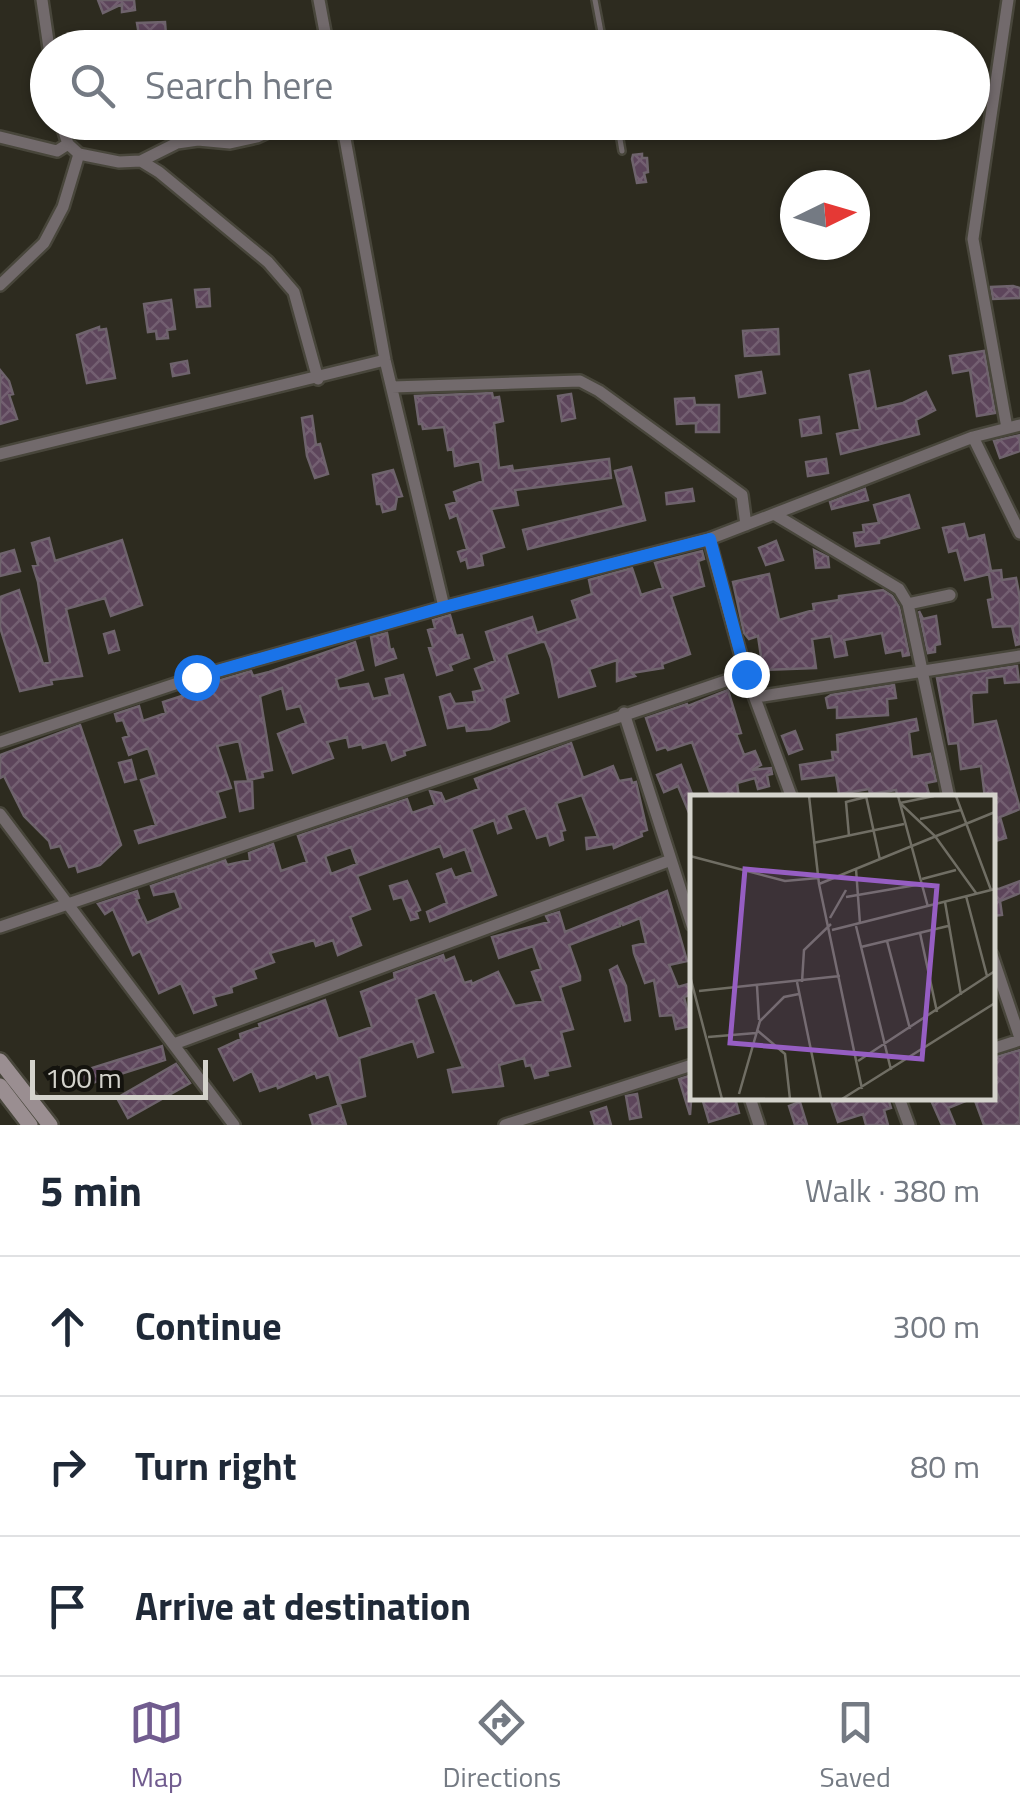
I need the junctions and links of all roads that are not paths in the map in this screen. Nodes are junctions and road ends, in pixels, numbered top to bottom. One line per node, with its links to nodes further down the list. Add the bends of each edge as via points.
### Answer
1 (42, 0): 5 (street)
2 (319, 0): 6 (street)
3 (595, 0): 7 (lane)
4 (1008, 0): 8 (street)
5 (46, 30)
6 (325, 30)
7 (601, 30)
8 (990, 120)
9 (0, 137): 17 (street, via 57,151)
10 (67, 140): 17 (street)
11 (198, 140): 20 (street)
12 (198, 140): 13 (street)
13 (244, 140)
14 (345, 140): 22 (street)
15 (620, 140): 18 (lane)
16 (987, 140): 25 (street, via 972,239)
17 (68, 144): 19 (street)
18 (622, 151)
19 (80, 154): 20 (street); 21 (street, via 44,243)
20 (141, 161): 23 (street, via 268,262 294,292)
21 (0, 285)
22 (385, 360): 23 (street); 24 (street)
23 (318, 379): 27 (street)
24 (392, 387): 29 (street, via 580,381 742,495); 34 (street)
25 (1014, 426): 26 (street)
26 (972, 436): 28 (street); 30 (street)
27 (0, 454)
28 (774, 514): 29 (street); 33 (street, via 899,588)
29 (746, 524): 31 (street)
30 (1020, 532)
31 (710, 539): 34 (street); 37 (street)
32 (950, 596): 33 (street)
33 (908, 604): 36 (street)
34 (444, 607): 40 (street, via 196,677)
35 (1020, 656): 36 (street)
36 (922, 671): 38 (street); 42 (street)
37 (746, 674): 38 (street); 39 (street)
38 (756, 697): 41 (street)
39 (624, 713): 44 (street); 45 (street)
40 (0, 742)
41 (791, 795)
42 (948, 795)
43 (0, 814): 45 (street)
44 (671, 860): 46 (street); 50 (street)
45 (69, 904): 47 (street); 50 (street)
46 (690, 918)
47 (0, 927)
48 (995, 964): 49 (street)
49 (1020, 1039): 51 (street)
50 (174, 1044): 59 (street)
51 (995, 1048)
52 (0, 1061): 54 (main road)
53 (690, 1066): 60 (street)
54 (9, 1090): 57 (main road); 58 (main road)
55 (751, 1100): 61 (street)
56 (900, 1100): 62 (street)
57 (30, 1125)
58 (50, 1125)
59 (234, 1125)
60 (504, 1125)
61 (759, 1125)
62 (909, 1125)

